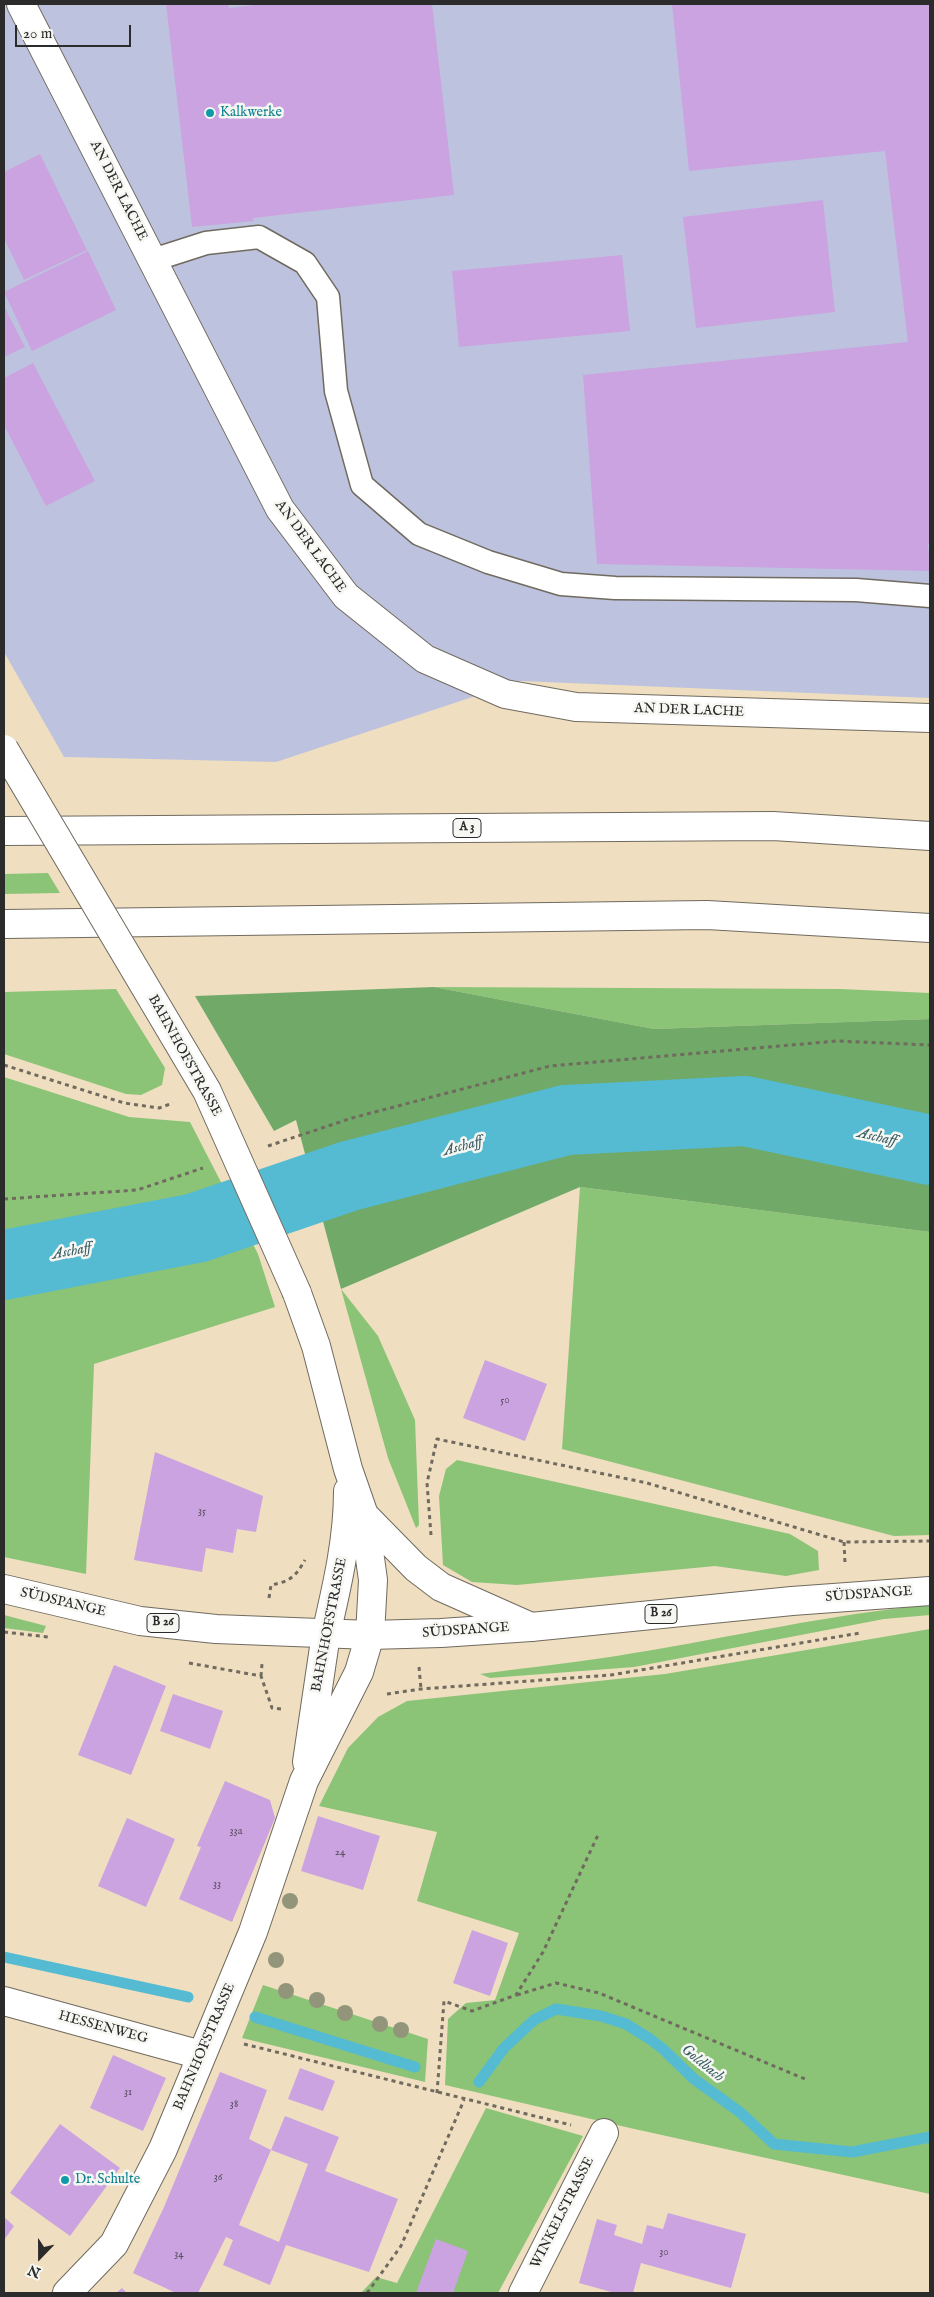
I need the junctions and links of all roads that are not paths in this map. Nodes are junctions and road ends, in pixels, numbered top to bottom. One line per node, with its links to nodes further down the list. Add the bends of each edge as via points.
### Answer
1 (21, 4): 2 (main road, AN DER LACHE)
2 (153, 260): 3 (lane, via 206,243 259,237 305,263 328,297 336,391 362,485 419,534 488,562 561,584 615,588 856,590); 4 (main road, AN DER LACHE, via 280,509 346,596 425,660 505,694 576,707)
3 (930, 596)
4 (930, 718)
5 (4, 749): 10 (main road, BAHNHOFSTRASSE, bridge, via 207,1091 316,1346)
6 (4, 831): 7 (main road, A 3, via 773,826)
7 (930, 836)
8 (4, 924): 9 (main road, via 707,915)
9 (930, 928)
10 (348, 1469): 11 (main road, BAHNHOFSTRASSE); 15 (main road, BAHNHOFSTRASSE, via 344,1553)
11 (364, 1515): 14 (main road, BAHNHOFSTRASSE, via 416,1568 441,1587); 16 (main road, BAHNHOFSTRASSE, via 373,1580)
12 (4, 1590): 15 (main road, SÜDSPANGE / B 26, via 140,1621 216,1629)
13 (930, 1590): 14 (main road, SÜDSPANGE / B 26)
14 (531, 1627): 16 (main road, SÜDSPANGE / B 26)
15 (326, 1634): 16 (main road, SÜDSPANGE / B 26); 17 (main road, BAHNHOFSTRASSE)
16 (370, 1635): 17 (main road, BAHNHOFSTRASSE, via 359,1672)
17 (304, 1781): 19 (main road, BAHNHOFSTRASSE, via 253,1932)
18 (4, 2001): 19 (main road, HESSENWEG)
19 (205, 2045): 21 (main road, BAHNHOFSTRASSE, via 162,2149 114,2244)
20 (604, 2133): 22 (main road, WINKELSTRASSE)
21 (67, 2293)
22 (523, 2293)

